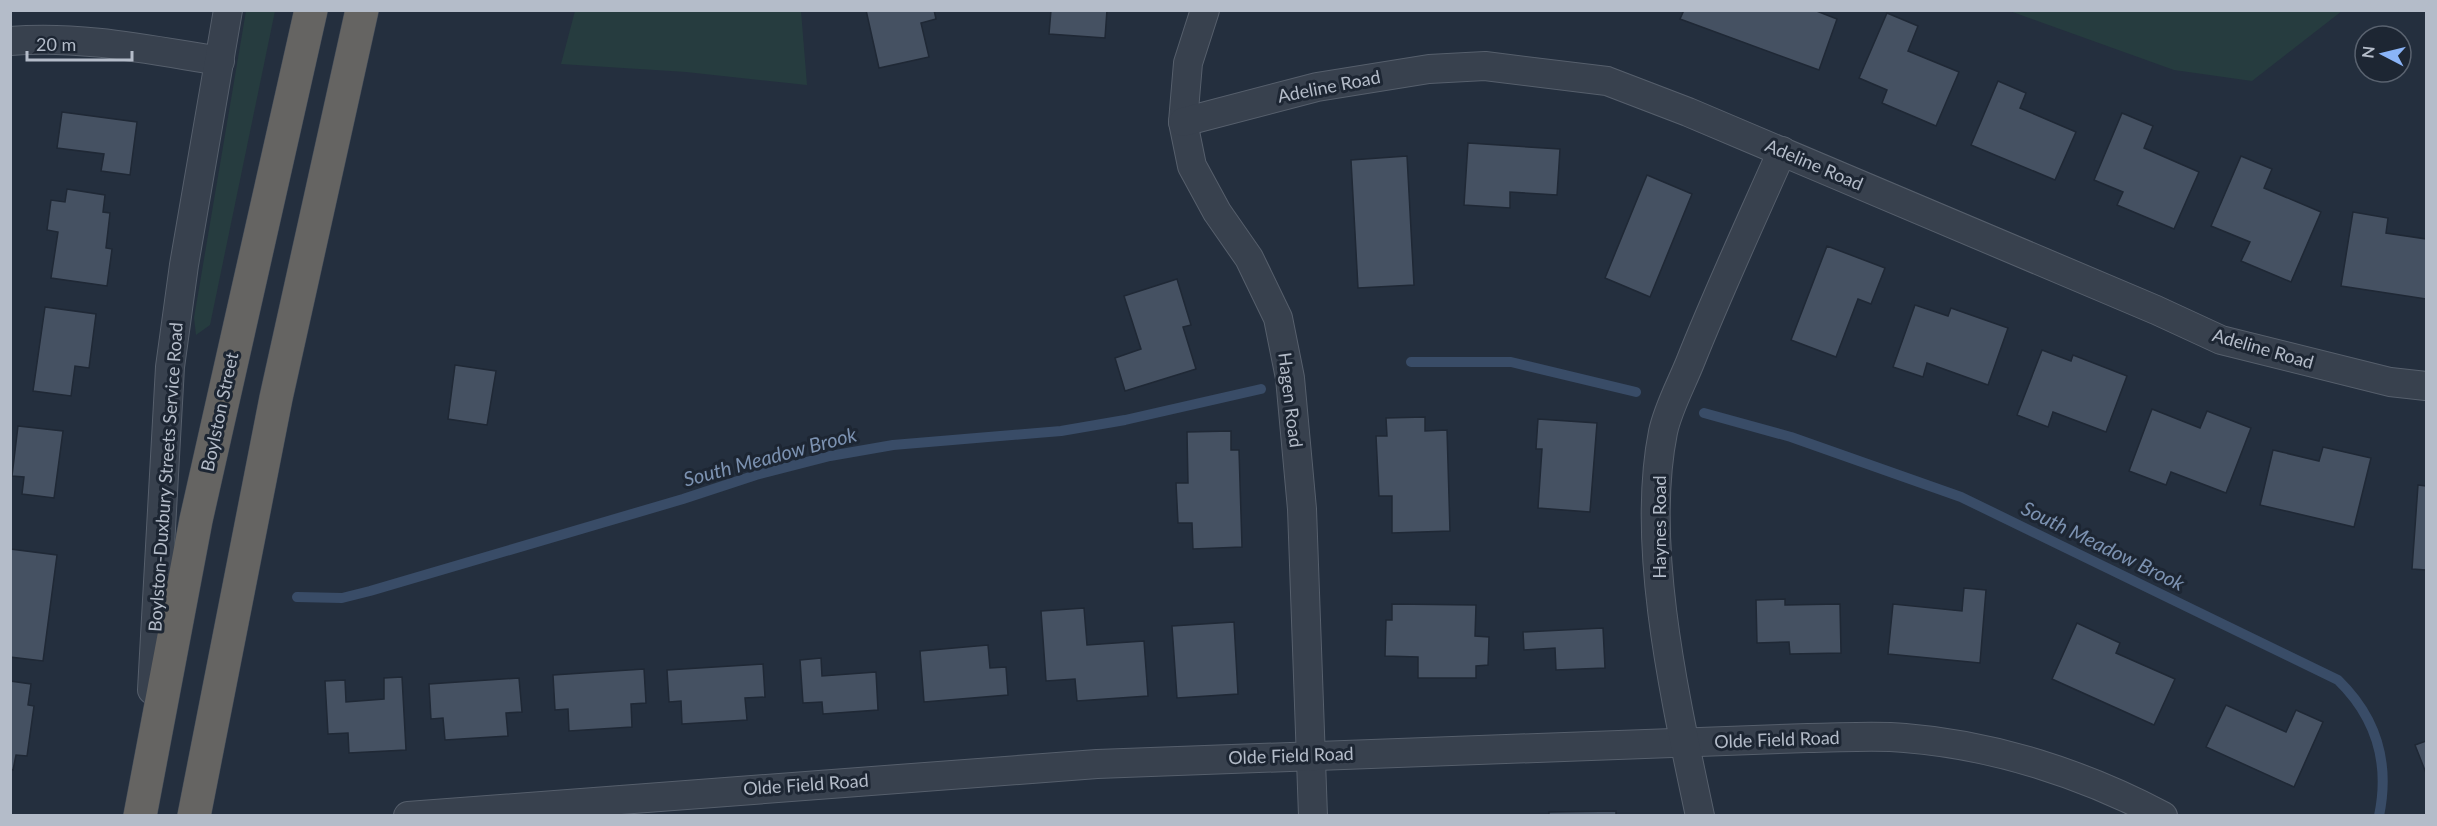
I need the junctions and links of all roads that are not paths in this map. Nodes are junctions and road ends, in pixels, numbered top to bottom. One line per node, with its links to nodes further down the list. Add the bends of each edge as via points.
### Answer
1 (228, 10): 6 (street, Boylston-Duxbury Streets Service Road)
2 (311, 10): 12 (highway, Boylston Street, via 222,397)
3 (362, 10): 15 (highway, via 274,409)
4 (1205, 10): 7 (street, Hagen Road, via 1188,63)
5 (10, 41): 6 (street, via 87,41)
6 (220, 61): 12 (street, Boylston-Duxbury Streets Service Road, via 170,367)
7 (1183, 122): 8 (street, Adeline Road, via 1317,87 1429,69 1485,66 1607,81); 11 (street, Hagen Road, via 1192,166 1249,258 1278,318 1290,378 1302,509)
8 (1782, 151): 9 (street, Adeline Road, via 2221,340 2390,382); 10 (street, Haynes Road, via 1663,431 1656,501 1660,598)
9 (2427, 386)
10 (1684, 743): 11 (street, Olde Field Road); 13 (street, Olde Field Road, via 1904,738 2007,755); 18 (street, Haynes Road)
11 (1312, 754): 16 (street, Olde Field Road, via 1027,768); 17 (street, Hagen Road)
12 (149, 768): 14 (highway, Boylston Street)
13 (2137, 809): 19 (street, Olde Field Road)
14 (140, 816)
15 (194, 816)
16 (408, 816)
17 (1313, 816)
18 (1700, 816)
19 (2163, 816)

